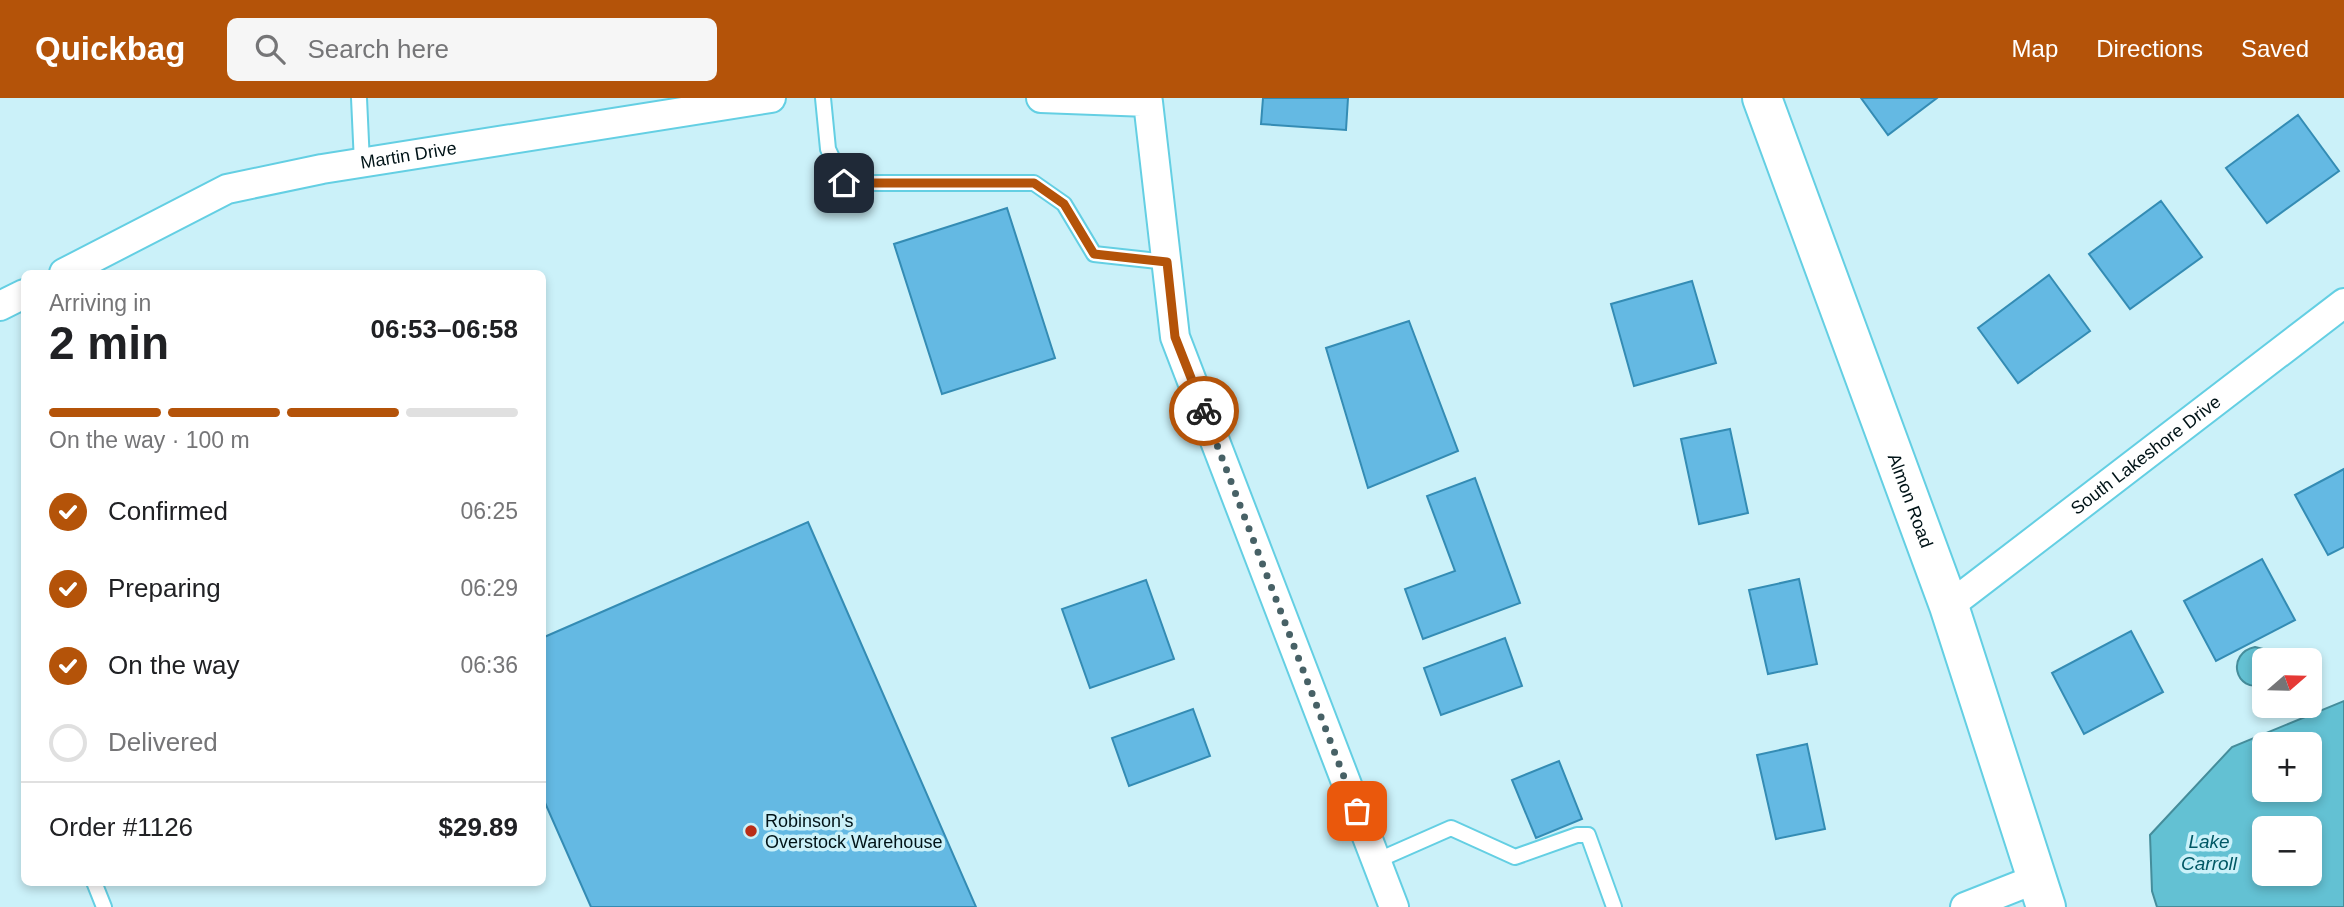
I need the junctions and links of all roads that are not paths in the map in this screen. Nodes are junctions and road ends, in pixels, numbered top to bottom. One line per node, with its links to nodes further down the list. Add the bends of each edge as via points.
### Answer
1 (359, 98): 7 (lane)
2 (771, 98): 7 (street, Martin Drive)
3 (823, 98): 8 (lane, via 828,149 844,183 1034,183 1064,204 1094,254)
4 (1041, 98): 6 (street)
5 (1762, 98): 13 (street, Almon Road)
6 (1149, 100): 8 (street)
7 (362, 163): 9 (street, Martin Drive, via 227,189)
8 (1167, 262): 14 (street, via 1175,337)
9 (70, 270)
10 (21, 296): 12 (street)
11 (2344, 303): 13 (street, South Lakeshore Drive)
12 (0, 306)
13 (1949, 606): 16 (street, Almon Road)
14 (1376, 861): 18 (street); 19 (lane, via 1451,828 1515,857 1588,835)
15 (96, 886): 17 (lane)
16 (2041, 893): 20 (street)
17 (104, 907)
18 (1394, 907)
19 (1614, 907)
20 (1965, 907)

